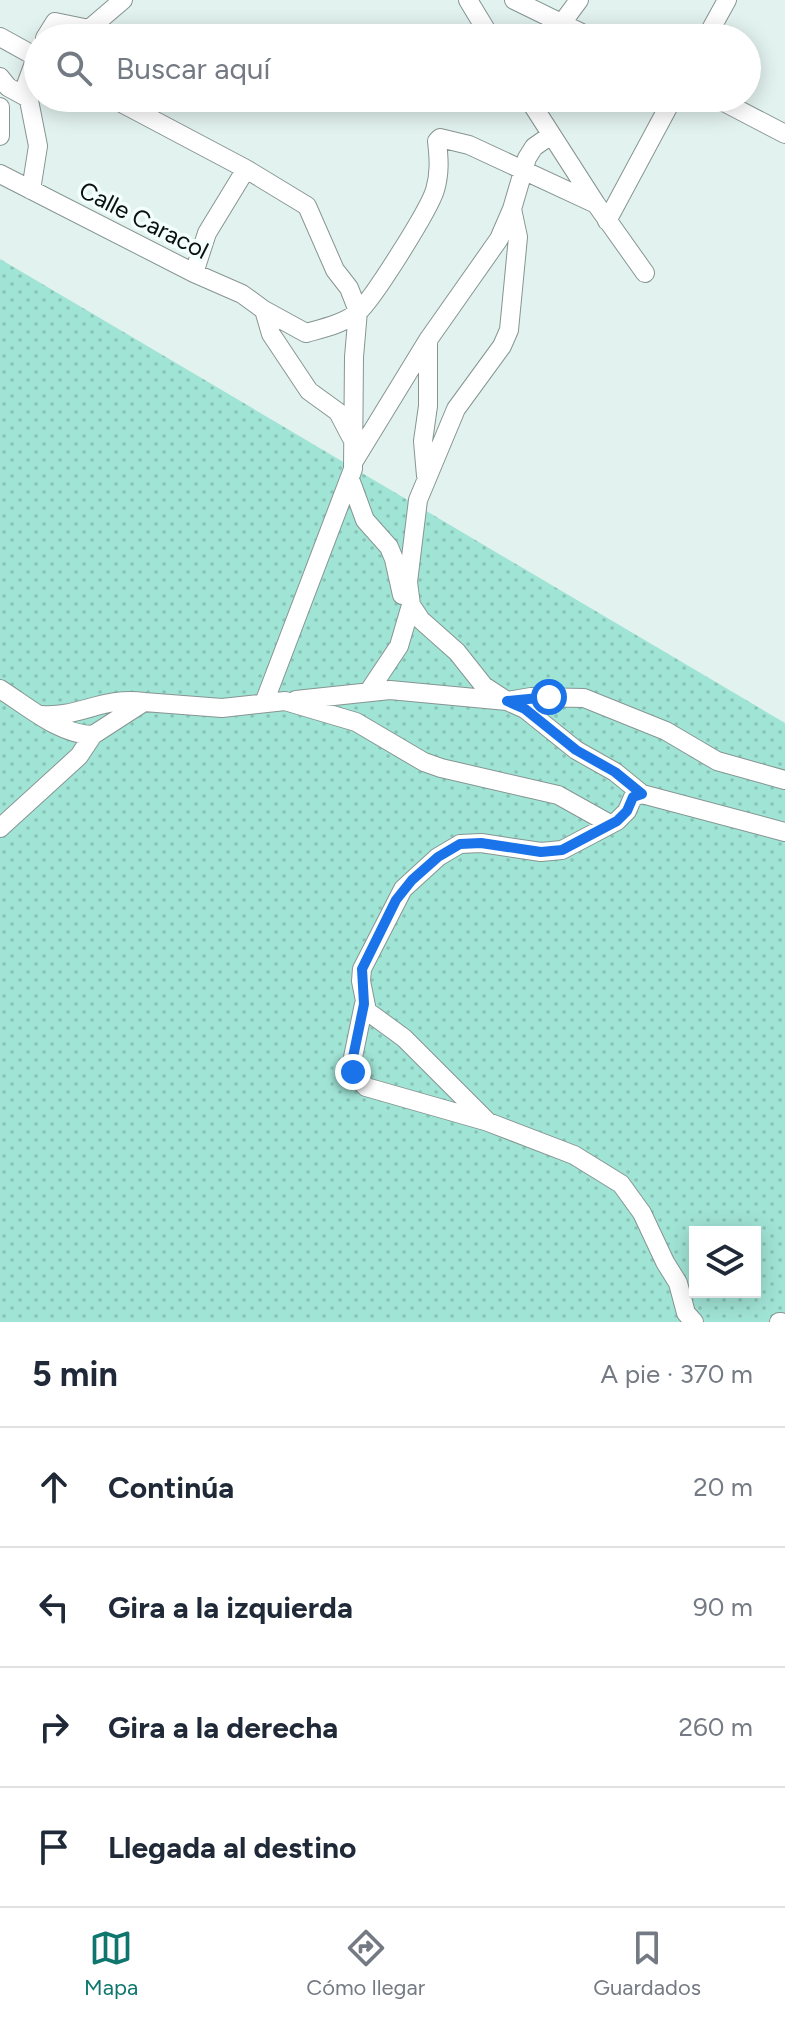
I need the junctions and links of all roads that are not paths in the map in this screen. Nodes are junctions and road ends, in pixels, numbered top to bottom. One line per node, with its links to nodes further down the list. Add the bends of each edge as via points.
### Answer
1 (123, 0): 7 (street)
2 (468, 0): 8 (street)
3 (514, 0): 6 (street)
4 (579, 0): 6 (street)
5 (727, 0): 9 (street)
6 (562, 23)
7 (95, 24)
8 (483, 24)
9 (714, 24)
10 (0, 37): 11 (street)
11 (24, 49)
12 (0, 77): 13 (street)
13 (24, 96)
14 (0, 107): 22 (street)
15 (32, 112): 26 (street, via 38,146)
16 (138, 112): 23 (street)
17 (537, 112): 21 (street)
18 (665, 112): 29 (street)
19 (743, 112): 20 (street)
20 (785, 134)
21 (551, 135): 24 (street, via 534,147); 27 (street)
22 (0, 136)
23 (246, 169): 30 (street, via 207,233); 33 (street, via 307,206)
24 (524, 171): 27 (street); 28 (street); 33 (street, via 469,145 444,137 437,141 440,170 433,197)
25 (0, 174): 26 (street, Calle Caracol)
26 (31, 190): 30 (street, Calle Caracol)
27 (596, 204): 29 (street)
28 (512, 209): 35 (street, via 499,239); 39 (street, via 518,237 509,330 456,409)
29 (607, 221): 31 (street)
30 (194, 273): 32 (street, Calle Caracol)
31 (645, 273)
32 (264, 310): 34 (street, Calle Caracol); 36 (street, via 271,334)
33 (358, 311): 34 (street); 37 (street)
34 (306, 333): 36 (street)
35 (428, 340): 38 (street); 39 (street)
36 (295, 370): 37 (street, via 309,391 338,412)
37 (352, 439): 38 (street)
38 (352, 470): 40 (street, via 365,520 389,547); 46 (street)
39 (426, 480): 40 (street, via 418,500)
40 (409, 611): 42 (street, via 393,657); 44 (street, via 457,652 484,686)
41 (0, 689): 47 (street)
42 (369, 691): 43 (street); 44 (street)
43 (285, 701): 46 (street); 51 (street, via 356,722 432,765 558,795)
44 (507, 701): 49 (street, via 584,698 666,731 717,761); 50 (street)
45 (144, 702): 46 (street, via 215,708); 47 (street, via 118,701); 48 (street)
46 (264, 703)
47 (42, 715): 48 (street, via 76,734)
48 (93, 735): 52 (street, via 79,756)
49 (785, 780)
50 (642, 794): 51 (street); 53 (street)
51 (610, 824): 54 (street, via 562,850 460,844 438,857 396,900 362,969)
52 (0, 828)
53 (785, 832)
54 (364, 1004): 55 (street); 55 (street, via 352,1062 357,1080)
55 (488, 1122): 56 (street, via 556,1147 621,1184 642,1213)
56 (694, 1322)

